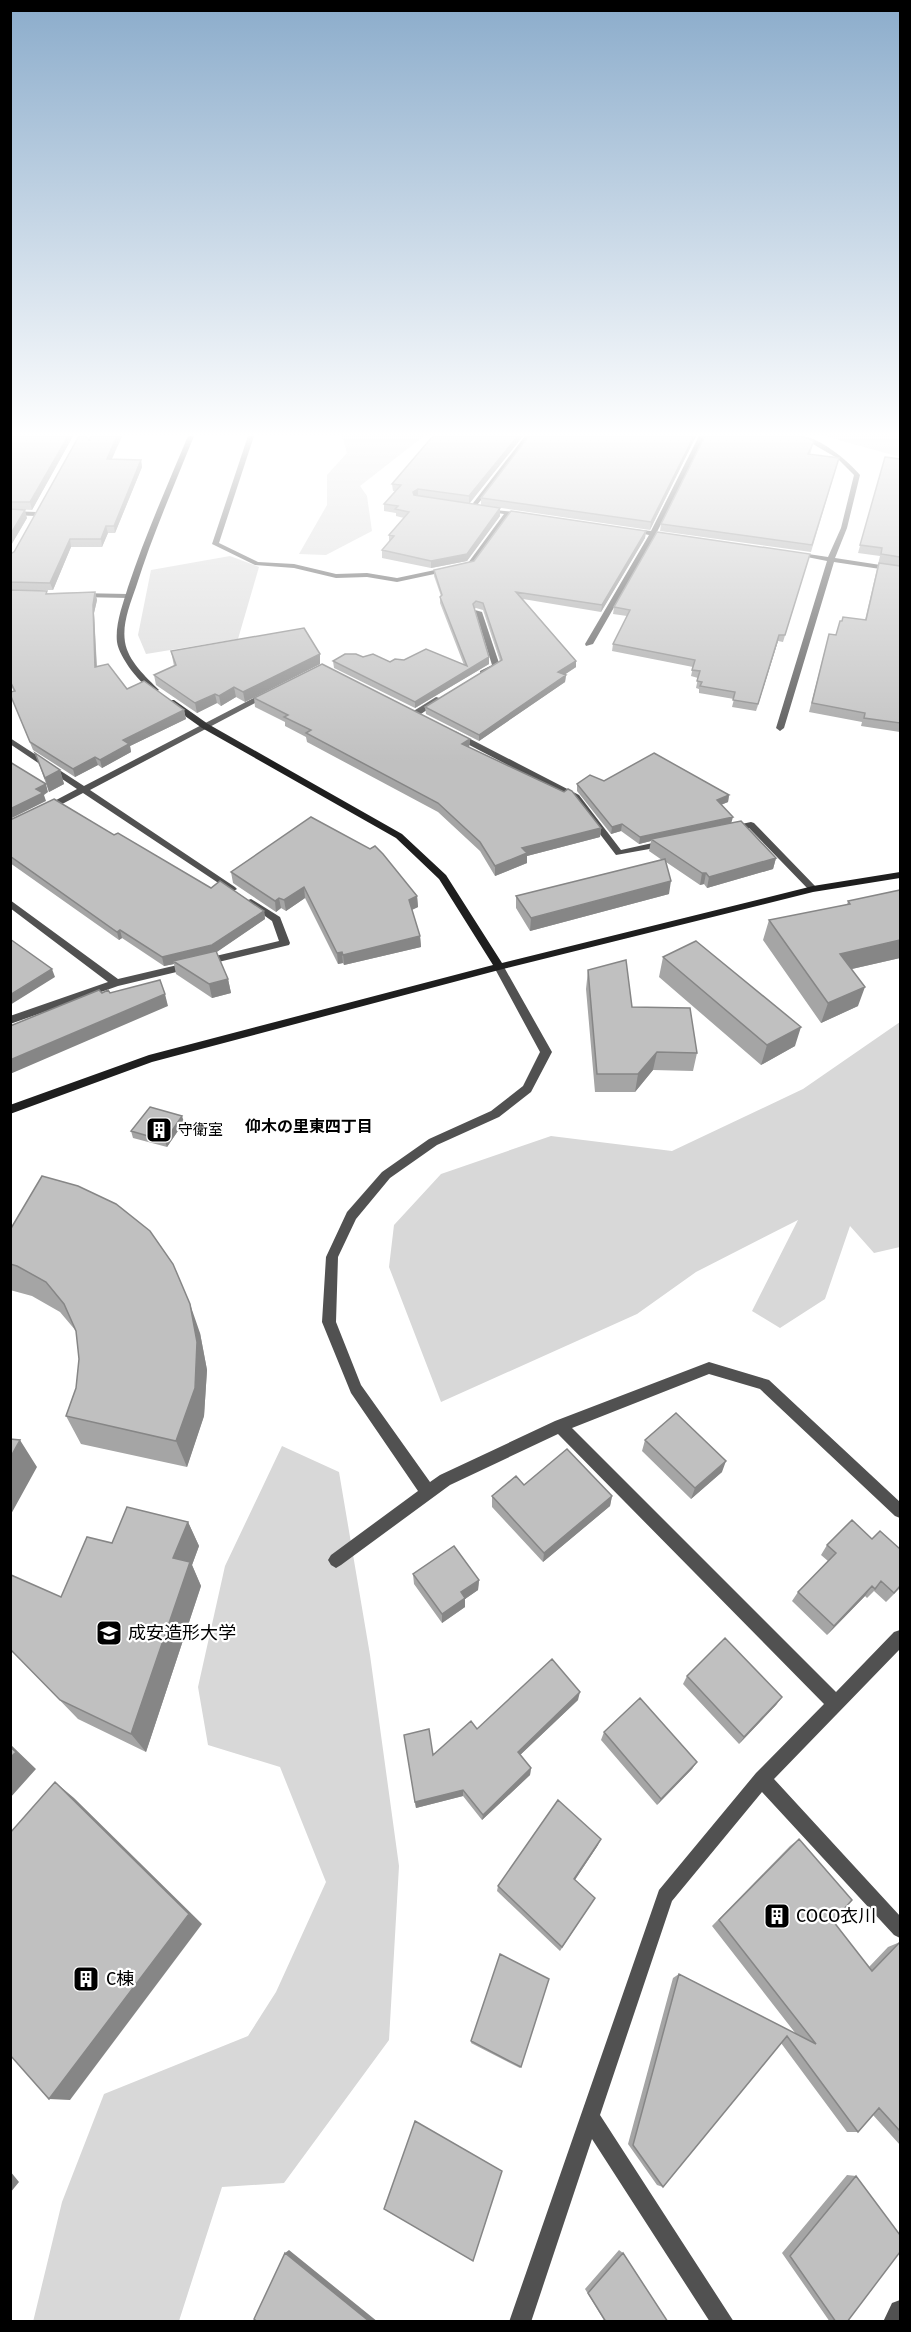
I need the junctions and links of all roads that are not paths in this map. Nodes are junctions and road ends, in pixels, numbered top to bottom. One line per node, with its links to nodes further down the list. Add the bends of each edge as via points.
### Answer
1 (148, 545): 10 (street)
2 (217, 545): 3 (street, via 257,564 397,580 470,565)
3 (485, 545)
4 (647, 545): 12 (street)
5 (837, 545): 7 (street)
6 (783, 552): 7 (street)
7 (831, 559): 8 (street); 20 (street)
8 (900, 570)
9 (69, 595): 10 (street)
10 (128, 596): 19 (street, via 120,640 143,682)
11 (478, 612): 13 (street, via 496,666)
12 (589, 644)
13 (476, 678)
14 (280, 688): 19 (street)
15 (445, 696): 17 (street)
16 (405, 708): 17 (street)
17 (415, 714): 18 (street)
18 (425, 719)
19 (205, 726): 23 (street); 30 (street, via 399,836 442,877)
20 (780, 728)
21 (445, 729): 26 (street, via 576,797 619,853)
22 (10, 740): 23 (street)
23 (83, 789): 24 (street); 31 (street, via 276,919 285,943)
24 (31, 816)
25 (718, 832): 28 (street, via 751,825)
26 (674, 841)
27 (900, 875): 28 (street)
28 (813, 889): 30 (street)
29 (10, 903): 31 (street)
30 (500, 967): 33 (street, via 149,1059); 35 (street, via 546,1052 528,1089 495,1114 433,1142 386,1175 351,1216 332,1257 329,1322 356,1389)
31 (116, 983): 32 (street)
32 (10, 1020)
33 (10, 1110)
34 (560, 1426): 35 (street, via 445,1480); 36 (street, via 709,1368 764,1384); 39 (street)
35 (428, 1492): 37 (street)
36 (900, 1511)
37 (336, 1560)
38 (900, 1638): 39 (street)
39 (836, 1704): 40 (street)
40 (762, 1779): 41 (street); 42 (street, via 665,1896)
41 (900, 1929)
42 (590, 2117): 44 (street); 45 (street)
43 (900, 2311): 46 (street)
44 (520, 2322)
45 (723, 2322)
46 (894, 2322)

